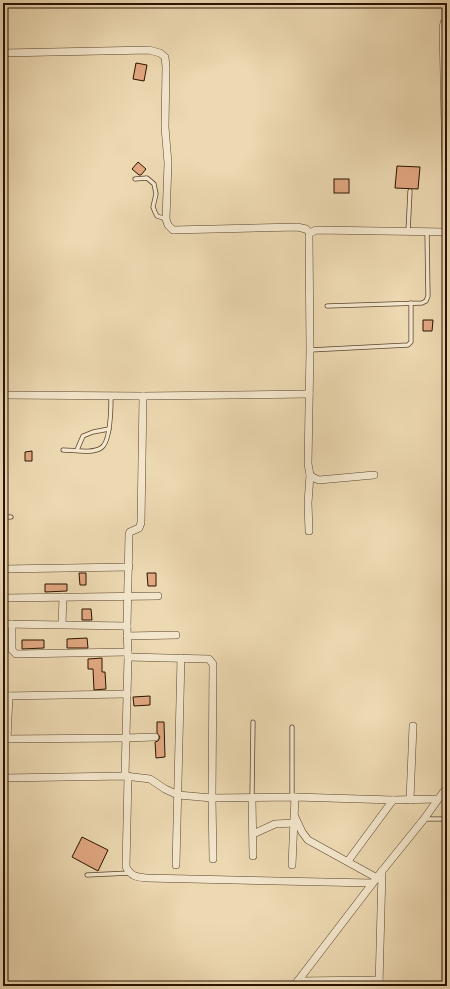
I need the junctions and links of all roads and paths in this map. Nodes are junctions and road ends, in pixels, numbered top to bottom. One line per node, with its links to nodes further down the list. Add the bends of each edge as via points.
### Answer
1 (447, 19): 5 (street, via 443,28)
2 (3, 52): 6 (street, via 149,50 165,57 168,163)
3 (135, 179): 6 (lane, via 147,178 154,184 154,212)
4 (410, 190): 7 (lane)
5 (447, 218)
6 (166, 219): 10 (street, via 173,230 290,227 301,228)
7 (408, 232): 8 (street); 10 (street, via 316,230)
8 (427, 232): 9 (street); 11 (lane, via 428,299 422,303)
9 (447, 232)
10 (310, 233): 13 (street)
11 (411, 303): 12 (lane); 13 (lane, via 411,342 408,345)
12 (327, 306)
13 (310, 350): 14 (street)
14 (309, 394): 17 (street); 21 (street)
15 (3, 395): 16 (street)
16 (111, 395): 17 (street); 18 (lane)
17 (143, 396): 26 (street, via 141,523 139,528 129,534)
18 (109, 429): 20 (lane, via 83,436); 20 (lane, via 106,443 101,448 94,451)
19 (63, 450): 20 (lane)
20 (78, 450)
21 (310, 475): 22 (street, via 319,480); 25 (street)
22 (374, 475)
23 (3, 517): 24 (lane)
24 (11, 517)
25 (309, 531)
26 (129, 567): 27 (street); 30 (street)
27 (3, 569)
28 (158, 596): 30 (street)
29 (63, 597): 30 (street); 31 (street); 34 (street)
30 (127, 597): 35 (street)
31 (3, 598)
32 (3, 624): 33 (street)
33 (12, 624): 34 (street); 38 (street, via 12,650 16,654)
34 (62, 624): 35 (street)
35 (127, 626): 37 (street)
36 (176, 635): 37 (street)
37 (127, 636): 38 (street)
38 (128, 655): 39 (street); 40 (street)
39 (181, 658): 51 (street); 53 (street, via 209,659 213,664)
40 (127, 694): 41 (street); 46 (street)
41 (6, 696): 47 (street)
42 (254, 722): 54 (lane)
43 (414, 726): 57 (street)
44 (292, 728): 52 (lane)
45 (155, 737): 46 (street)
46 (125, 738): 47 (street); 48 (street)
47 (5, 739)
48 (126, 776): 49 (street); 51 (street, via 150,779); 68 (street, via 126,867)
49 (3, 778)
50 (447, 787): 55 (street)
51 (178, 795): 53 (street); 65 (street)
52 (294, 797): 54 (street); 56 (street); 60 (street)
53 (212, 798): 54 (street); 63 (street)
54 (252, 798): 61 (street)
55 (437, 799): 57 (street); 58 (street)
56 (392, 800): 57 (street); 64 (street)
57 (410, 800)
58 (424, 819): 59 (lane); 67 (street)
59 (447, 819)
60 (295, 820): 61 (street, via 275,824); 64 (street, via 304,836); 66 (street)
61 (253, 834): 62 (street)
62 (253, 856)
63 (213, 859)
64 (348, 861): 70 (street)
65 (176, 865)
66 (292, 865)
67 (382, 871): 70 (street); 74 (street)
68 (130, 873): 69 (lane); 70 (street, via 136,877 147,878)
69 (87, 875)
70 (375, 881): 71 (street)
71 (296, 983): 72 (street)
72 (318, 983): 73 (street)
73 (344, 983): 74 (street)
74 (379, 983)

